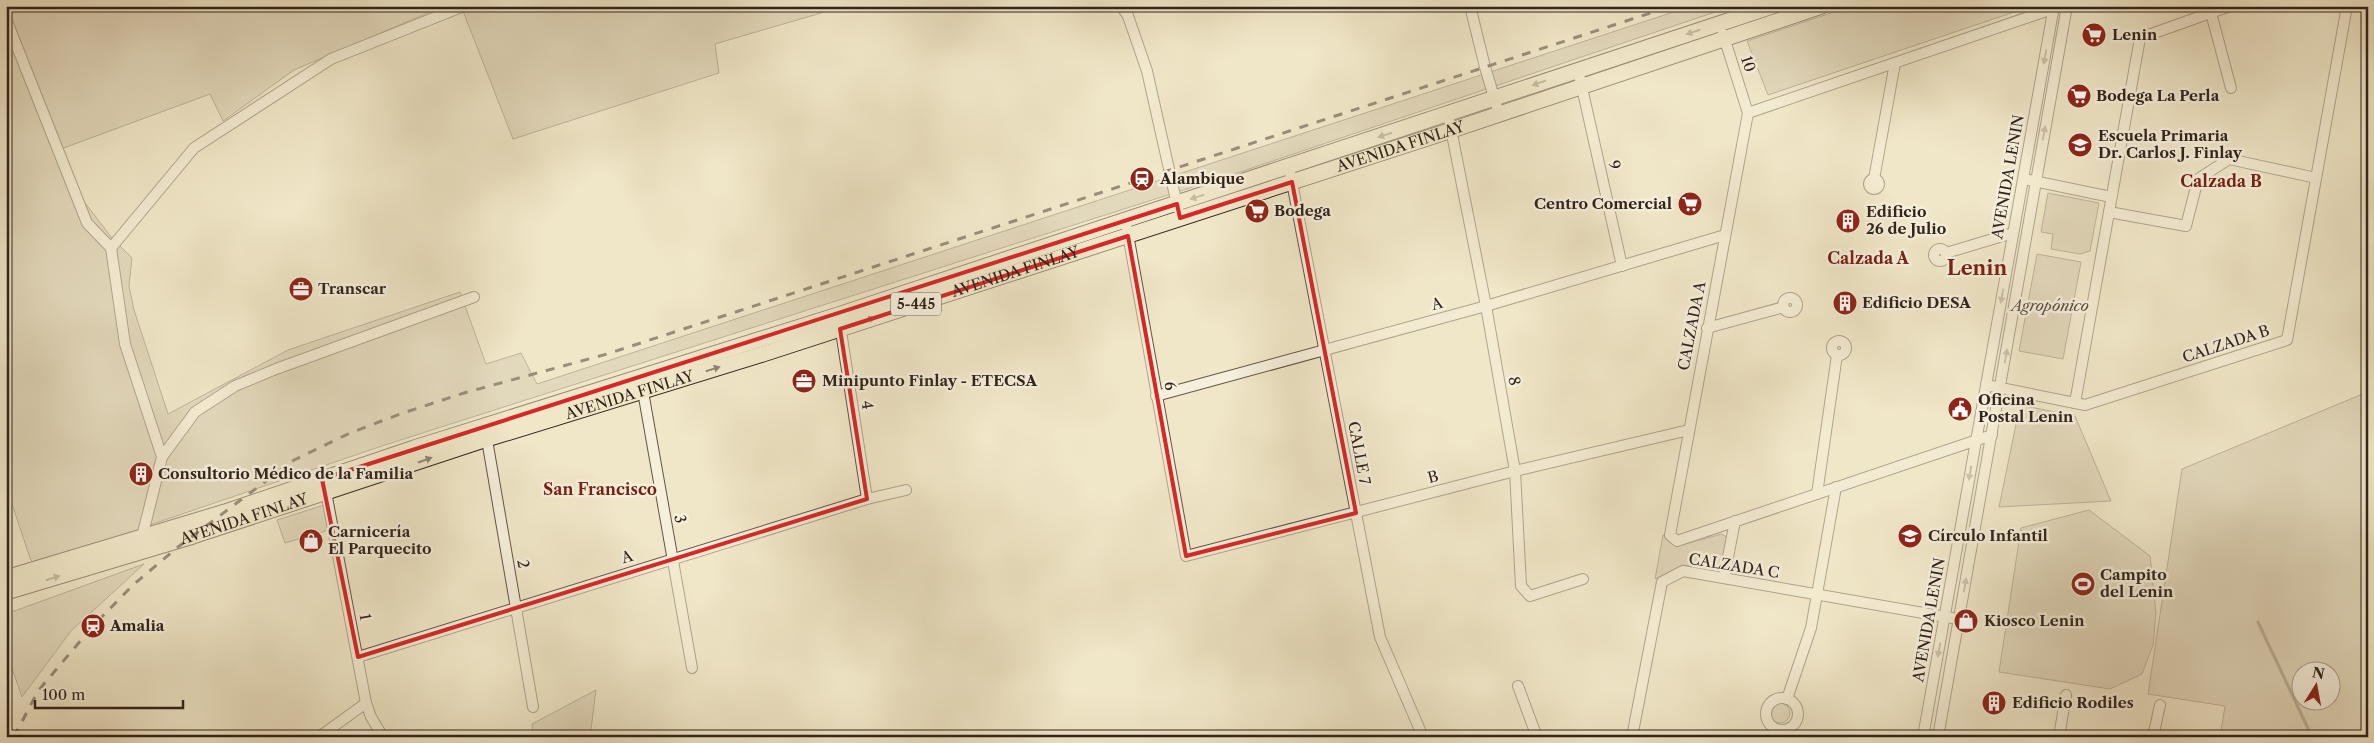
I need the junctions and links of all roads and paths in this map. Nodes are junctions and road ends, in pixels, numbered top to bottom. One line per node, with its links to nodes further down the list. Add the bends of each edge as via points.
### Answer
1 (464, 6): 34 (street, via 330,59 194,148)
2 (1121, 6): 29 (street, via 1128,16 1147,71)
3 (1470, 6): 18 (street)
4 (1773, 6): 12 (highway, AVENIDA FINLAY / 5-445)
5 (1822, 6): 13 (highway, AVENIDA FINLAY / 5-445)
6 (2067, 6): 27 (street, AVENIDA LENIN, one-way to 6)
7 (2230, 6): 10 (street)
8 (2347, 6): 24 (street, CALZADA B)
9 (2056, 7): 14 (street); 26 (street, AVENIDA LENIN, one-way to 26)
10 (2211, 13): 17 (street); 28 (street, via 2140,38)
11 (6, 19): 34 (street, via 87,223)
12 (1719, 24): 13 (street, 10); 15 (highway, AVENIDA FINLAY / 5-445, one-way to 15)
13 (1725, 39): 16 (highway, AVENIDA FINLAY / 5-445); 19 (street, 10)
14 (1895, 63): 19 (street); 25 (street)
15 (1578, 70): 16 (street, 9); 18 (highway, AVENIDA FINLAY / 5-445, one-way to 18)
16 (1581, 86): 21 (highway, AVENIDA FINLAY / 5-445); 36 (street, 9)
17 (2231, 88)
18 (1494, 98): 20 (highway, AVENIDA FINLAY / 5-445); 21 (street)
19 (1748, 113): 33 (street, CALZADA A)
20 (1448, 114): 22 (street, 8); 23 (highway, AVENIDA FINLAY / 5-445, one-way to 23)
21 (1499, 114): 22 (highway, AVENIDA FINLAY / 5-445)
22 (1452, 130): 23 (highway, AVENIDA FINLAY / 5-445); 38 (street, 8)
23 (1290, 174): 29 (highway, AVENIDA FINLAY / 5-445); 42 (street, CALLE 7)
24 (2316, 178): 30 (street, via 2229,159 2198,179 2186,226); 48 (street, CALZADA B, via 2287,340 2085,405)
25 (1874, 179)
26 (2023, 179): 27 (street); 32 (street, AVENIDA LENIN)
27 (2035, 181): 28 (street); 46 (street, AVENIDA LENIN, one-way to 27)
28 (2112, 197): 30 (street)
29 (1178, 211): 31 (highway, AVENIDA FINLAY / 5-445)
30 (2109, 212): 48 (street)
31 (1127, 228): 40 (highway, AVENIDA FINLAY / 5-445); 47 (street, 6)
32 (2013, 234): 35 (street); 45 (street, AVENIDA LENIN, one-way to 45)
33 (1725, 235): 36 (street, A); 41 (street, CALZADA A)
34 (111, 248): 53 (street, via 125,344)
35 (1946, 254)
36 (1622, 266): 38 (street, A)
37 (474, 298): 53 (street, via 235,386 195,412)
38 (1486, 306): 42 (street, A); 54 (street, 8)
39 (1784, 307): 41 (street)
40 (839, 322): 44 (highway, AVENIDA FINLAY / 5-445); 59 (street, 4)
41 (1707, 328): 49 (street, CALZADA A)
42 (1324, 350): 47 (street, A); 60 (street, CALLE 7)
43 (1837, 354): 58 (street)
44 (642, 383): 50 (highway, AVENIDA FINLAY / 5-445); 65 (street, 3)
45 (1986, 385): 46 (street, CALZADA B); 52 (street, AVENIDA LENIN)
46 (2000, 388): 48 (street, CALZADA B); 51 (street, AVENIDA LENIN)
47 (1156, 396): 64 (street, 6)
48 (2075, 403)
49 (1688, 430): 54 (street, B); 61 (street, CALZADA A, via 1670,535 1678,540)
50 (486, 432): 55 (highway, AVENIDA FINLAY / 5-445); 71 (street, 2)
51 (1992, 435): 52 (street, CALZADA A); 73 (street, AVENIDA LENIN, one-way to 51)
52 (1976, 440): 56 (street, CALZADA A); 72 (street, AVENIDA LENIN, one-way to 72)
53 (162, 457): 62 (street)
54 (1515, 471): 60 (street, B); 68 (street, 8, via 1521,586 1530,596)
55 (325, 486): 62 (highway, AVENIDA FINLAY / 5-445); 63 (highway, AVENIDA FINLAY / 5-445, via 194,536); 74 (street, 1)
56 (1836, 487): 58 (street, CALZADA A); 70 (street)
57 (906, 490): 59 (street, A)
58 (1817, 494): 61 (street, CALZADA A)
59 (867, 499): 65 (street, A)
60 (1356, 513): 64 (street, B); 84 (street, CALLE 7, via 1380,637)
61 (1735, 521): 67 (street)
62 (142, 536): 63 (street); 66 (highway, AVENIDA FINLAY / 5-445)
63 (139, 551): 69 (highway, AVENIDA FINLAY / 5-445, one-way to 63)
64 (1186, 556)
65 (672, 559): 71 (street, A); 75 (street, 3)
66 (6, 578)
67 (1724, 578): 70 (street, CALZADA C); 86 (street, CALZADA C, via 1683,571 1662,582)
68 (1583, 580)
69 (6, 592)
70 (1816, 595): 72 (street, CALZADA C); 78 (street, via 1811,628)
71 (516, 608): 74 (street, A); 81 (street, 2)
72 (1945, 617): 73 (street, CALZADA C); 87 (street, AVENIDA LENIN, one-way to 87)
73 (1959, 619): 88 (street, AVENIDA LENIN)
74 (358, 657): 79 (street, 1)
75 (692, 668)
76 (1518, 686): 85 (street)
77 (2066, 695): 89 (street)
78 (1787, 699)
79 (366, 704): 82 (street); 83 (street, 1)
80 (2160, 706): 90 (street)
81 (533, 707)
82 (319, 737)
83 (383, 737)
84 (1423, 737)
85 (1537, 737)
86 (1632, 737)
87 (1923, 737)
88 (1938, 737)
89 (2059, 737)
90 (2153, 737)

